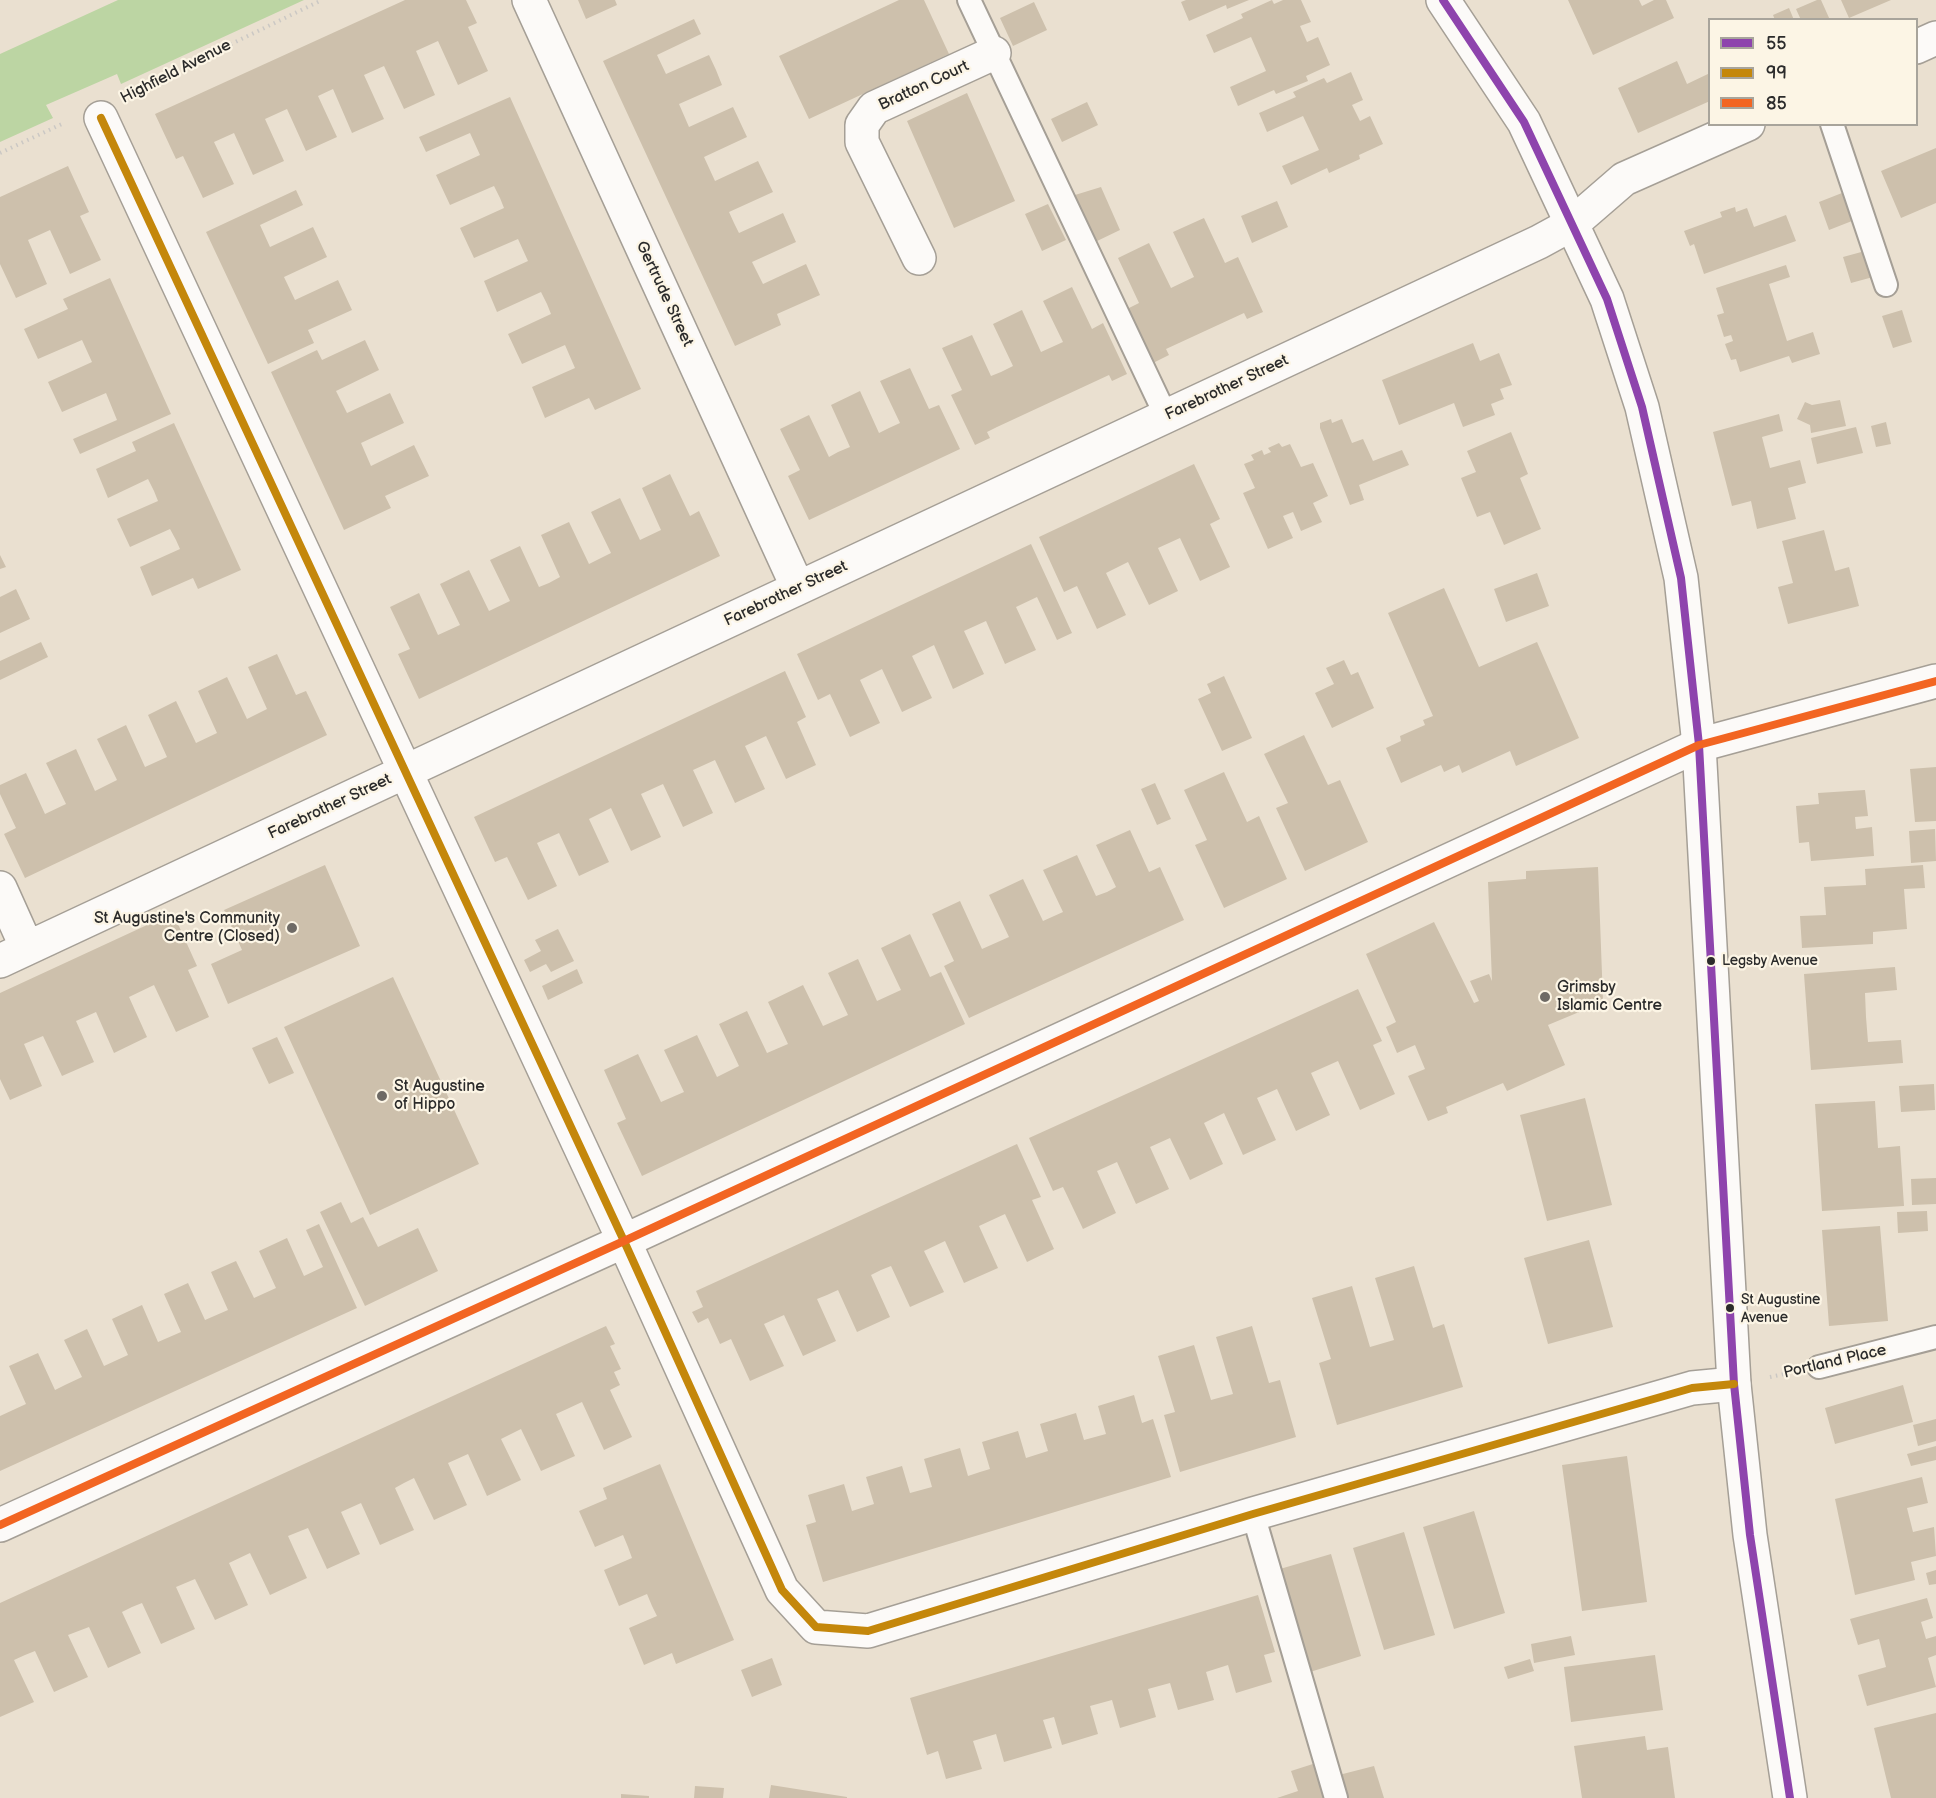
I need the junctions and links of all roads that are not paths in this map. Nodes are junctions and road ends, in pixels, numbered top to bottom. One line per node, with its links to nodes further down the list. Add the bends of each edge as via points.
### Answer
1 (529, 0): 14 (main road, Gertrude Street)
2 (969, 0): 6 (lane)
3 (1443, 0): 10 (main road, via 1524,122)
4 (1936, 38): 5 (main road)
5 (1918, 47)
6 (994, 53): 11 (main road, Bratton Court, via 874,108 862,125 862,142); 13 (lane)
7 (101, 118): 17 (main road)
8 (1743, 126): 10 (main road, Farebrother Street, via 1624,179)
9 (1833, 126): 12 (lane)
10 (1572, 225): 13 (main road, Farebrother Street); 16 (main road, via 1607,299 1642,407 1681,578)
11 (919, 258)
12 (1886, 285)
13 (1166, 416): 14 (main road, Farebrother Street)
14 (798, 588): 17 (main road, Farebrother Street)
15 (1936, 681): 16 (main road)
16 (1699, 745): 20 (main road); 23 (main road)
17 (405, 772): 19 (main road, Farebrother Street); 20 (main road)
18 (0, 888): 19 (main road)
19 (14, 955)
20 (624, 1241): 24 (main road, via 782,1590 816,1627 868,1631); 25 (main road)
21 (1936, 1337): 22 (lane, Portland Place)
22 (1819, 1367)
23 (1734, 1384): 24 (main road, via 1692,1388); 27 (main road, via 1750,1535)
24 (1253, 1514): 26 (lane)
25 (0, 1525)
26 (1336, 1798)
27 (1790, 1798)

